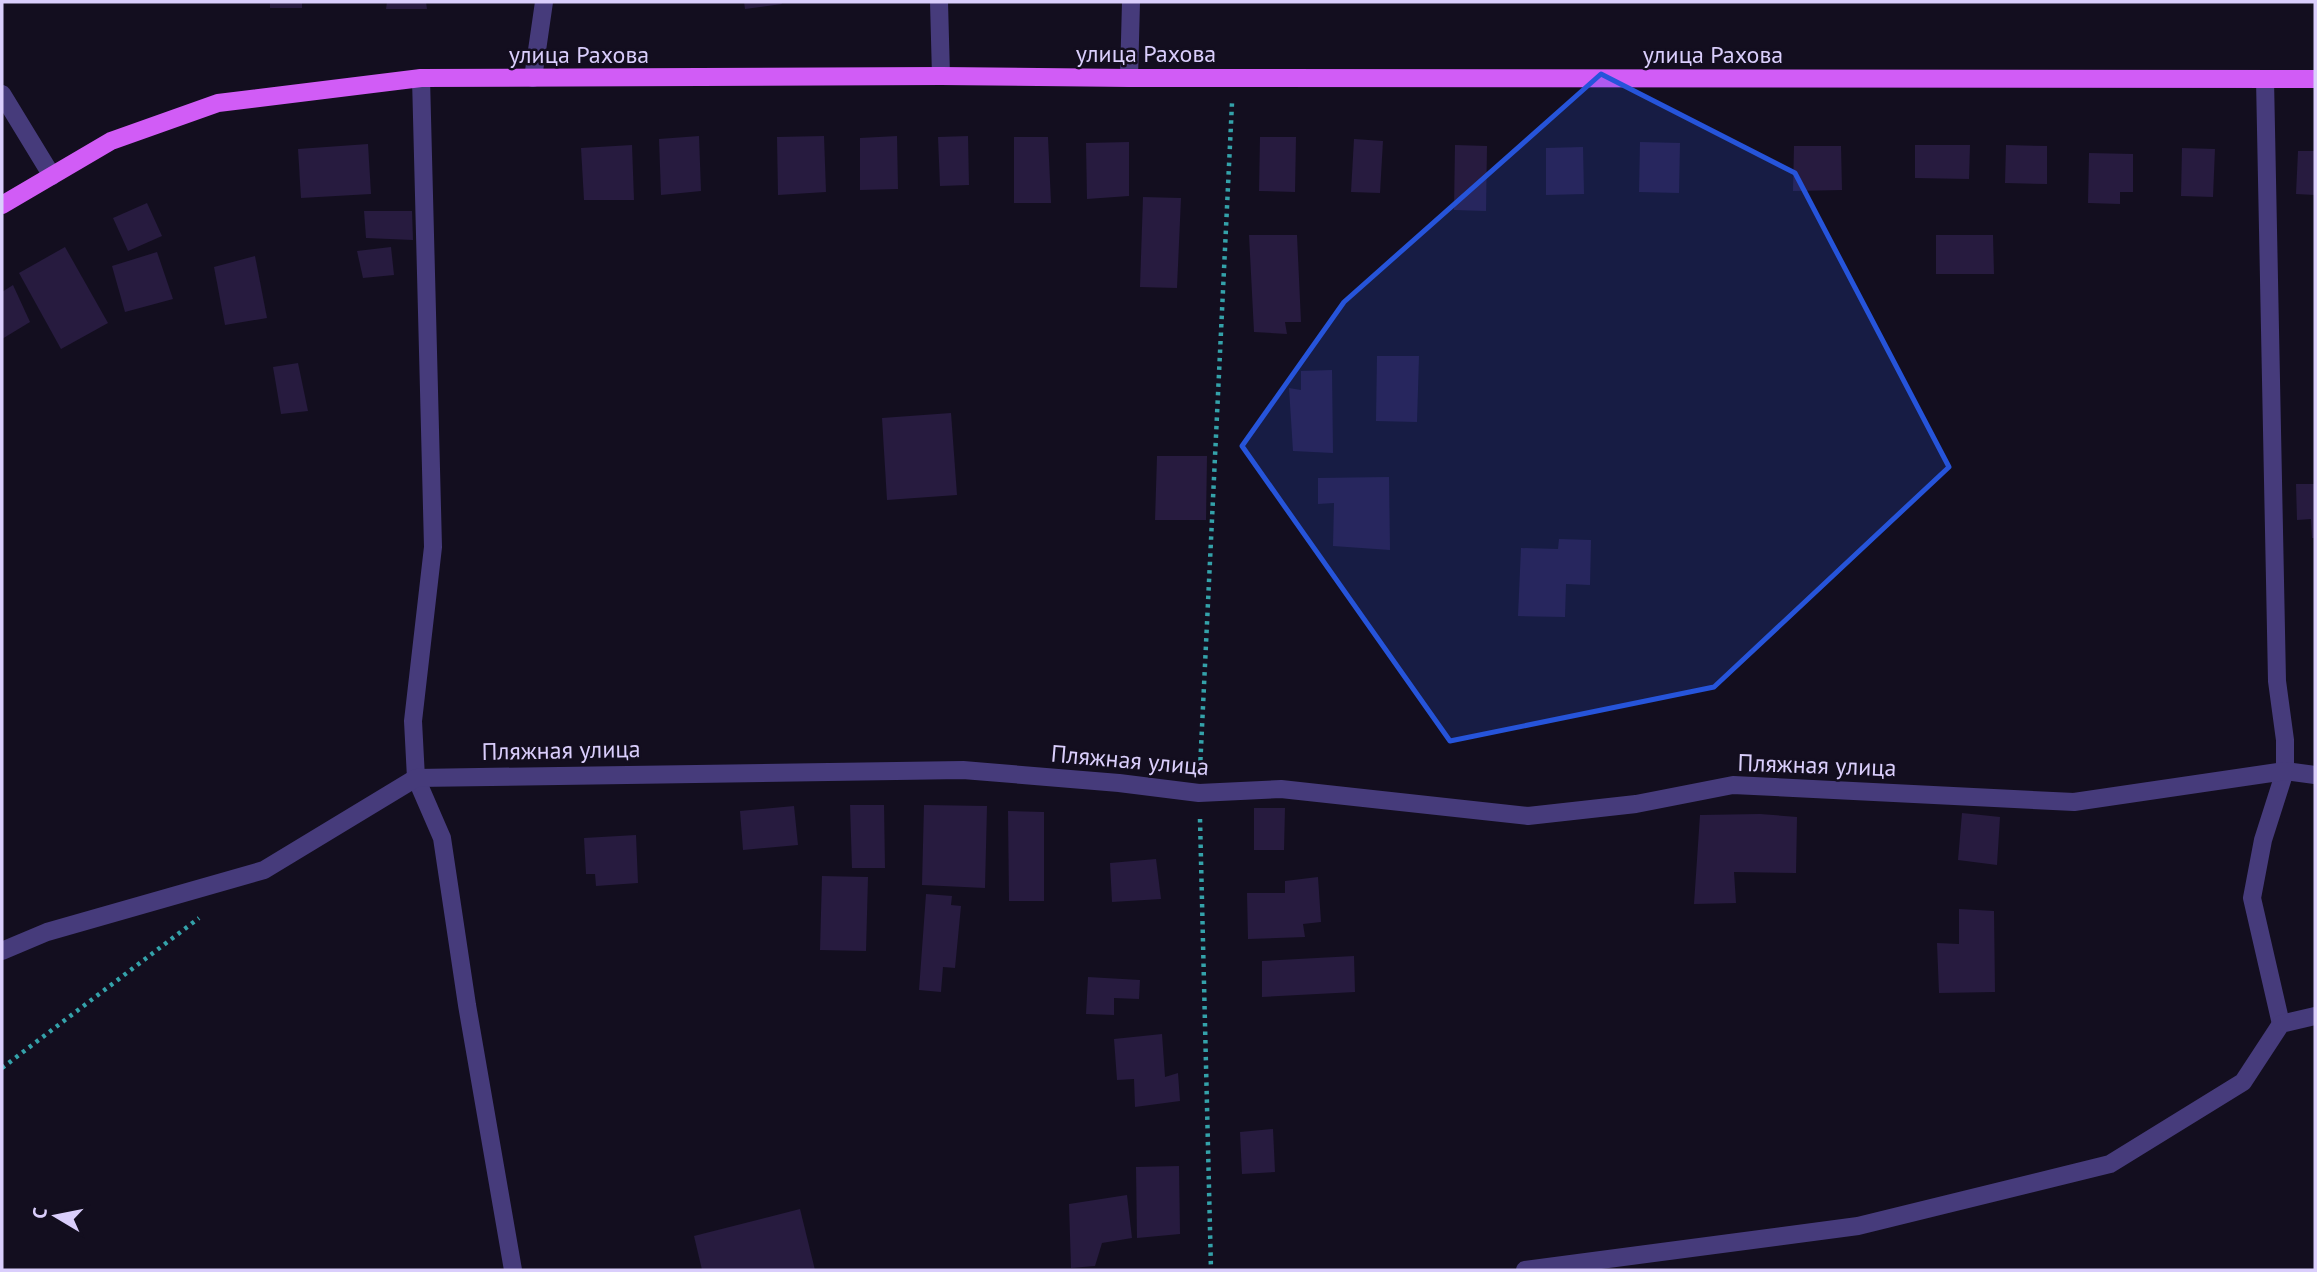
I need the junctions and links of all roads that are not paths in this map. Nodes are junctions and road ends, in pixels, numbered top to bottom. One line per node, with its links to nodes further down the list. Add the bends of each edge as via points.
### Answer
1 (544, 2): 6 (street)
2 (939, 2): 4 (street)
3 (1130, 2): 7 (street)
4 (941, 76): 6 (main road, улица Рахова); 7 (main road, улица Рахова)
5 (421, 78): 6 (main road, улица Рахова); 11 (main road, улица Рахова, via 218,103 111,141); 15 (street, via 433,547 413,721)
6 (533, 78)
7 (1129, 78): 8 (main road, улица Рахова)
8 (2264, 79): 9 (main road, улица Рахова); 13 (street, via 2277,681)
9 (2315, 79)
10 (2, 94): 11 (street)
11 (52, 176): 12 (main road, улица Рахова)
12 (2, 205)
13 (2285, 771): 14 (street, Пляжная улица); 15 (street, Пляжная улица, via 2074,802 1733,785 1636,804 1528,816 1281,789 1199,793 963,770); 18 (street, via 2263,840 2252,898)
14 (2315, 775)
15 (416, 778): 16 (street, via 264,870 47,932); 19 (street, via 442,838)
16 (2, 951)
17 (2315, 1016): 18 (street)
18 (2281, 1024): 20 (street, via 2243,1082 2110,1164 1858,1226)
19 (513, 1270)
20 (1525, 1270)

